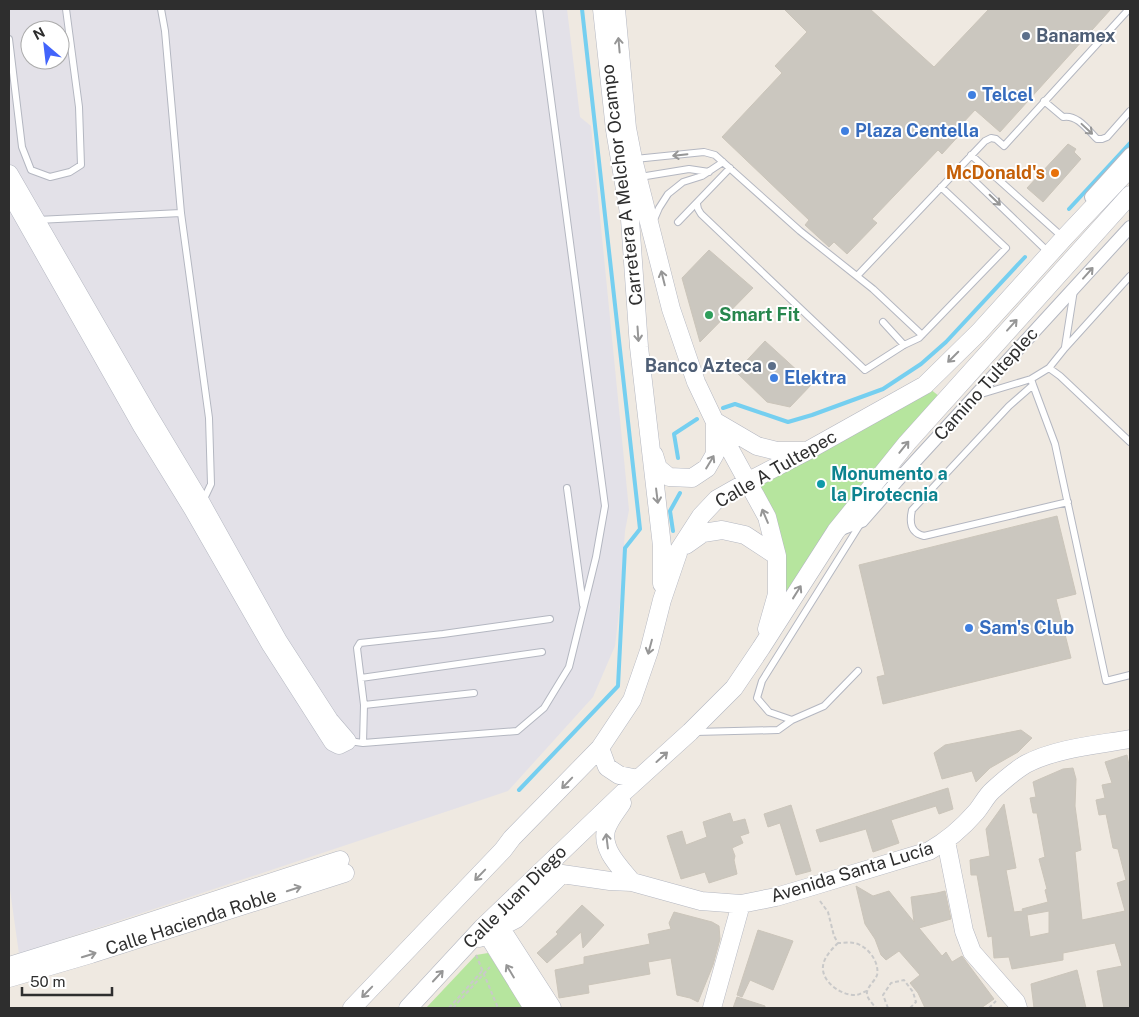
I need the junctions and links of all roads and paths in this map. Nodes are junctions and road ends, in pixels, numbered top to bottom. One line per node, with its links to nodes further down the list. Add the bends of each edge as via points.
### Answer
1 (66, 9): 7 (lane, via 79,107 81,165 70,172 50,177 31,170 22,147)
2 (161, 9): 26 (lane)
3 (539, 9): 57 (lane, via 605,506)
4 (602, 9): 46 (main road, Carretera A Melchor Ocampo, one-way to 46, via 630,219 639,348)
5 (616, 9): 12 (main road, Carretera A Melchor Ocampo, one-way to 5, via 627,128)
6 (1128, 13): 8 (lane)
7 (9, 39)
8 (1044, 101): 9 (lane, one-way to 9, via 1063,118 1075,118 1097,139 1106,137); 11 (lane, via 1004,146 991,138)
9 (1130, 110)
10 (1130, 154): 31 (street)
11 (971, 155): 14 (lane); 31 (lane)
12 (634, 159): 13 (lane, one-way to 12, via 704,152); 20 (main road, Carretera A Melchor Ocampo)
13 (723, 162): 15 (lane); 18 (lane)
14 (960, 166): 22 (lane); 32 (lane, one-way to 32)
15 (730, 168): 25 (lane); 33 (lane, via 800,231)
16 (1130, 168): 38 (main road, Calle A Tultepec)
17 (678, 171): 18 (lane); 20 (lane); 21 (lane)
18 (709, 172): 21 (lane)
19 (9, 174): 27 (main road)
20 (639, 177): 30 (main road, Carretera A Melchor Ocampo)
21 (683, 182): 30 (lane, via 668,194)
22 (941, 187): 33 (lane); 37 (lane, via 1006,248)
23 (9, 190): 27 (main road)
24 (1130, 196): 53 (main road, one-way to 24, via 907,442)
25 (697, 204): 28 (lane); 39 (lane, via 701,214 865,370)
26 (181, 213): 27 (lane); 51 (lane, via 209,418 211,484)
27 (30, 221): 51 (main road)
28 (678, 222)
29 (1130, 227): 35 (street, Camino Tulteplec, one-way to 29)
30 (651, 228): 44 (main road, Carretera A Melchor Ocampo, one-way to 30, via 696,382 671,309)
31 (1058, 233): 32 (street)
32 (1044, 248): 38 (street, via 1000,296)
33 (857, 276): 37 (lane)
34 (1130, 276): 40 (lane)
35 (1075, 288): 40 (lane); 43 (street, Camino Tulteplec)
36 (883, 322): 39 (lane)
37 (922, 335): 39 (lane)
38 (970, 340): 47 (main road, Calle A Tultepec, one-way to 47, via 925,385)
39 (904, 345)
40 (1065, 348): 41 (lane)
41 (1049, 368): 42 (lane); 45 (lane)
42 (1032, 382): 43 (lane); 50 (lane, via 1055,444); 50 (lane, via 912,510 912,528 924,536)
43 (975, 396): 52 (street, Camino Tulteplec)
44 (715, 422): 46 (main road, one-way to 44, via 658,468 669,477 692,478 708,468 715,454); 47 (main road, via 757,446 777,451); 48 (main road, Carretera A Melchor Ocampo)
45 (1130, 442)
46 (651, 448): 56 (main road, Carretera A Melchor Ocampo, one-way to 56, via 662,546)
47 (807, 451): 48 (main road, Calle A Tultepec)
48 (747, 482): 54 (main road, Calle A Tultepec, via 717,499 701,516); 55 (main road, Carretera A Melchor Ocampo, one-way to 48, via 767,517)
49 (567, 488): 57 (lane)
50 (1068, 502): 62 (lane, via 1106,681)
51 (197, 506): 69 (main road, via 329,720)
52 (862, 521): 53 (street, Camino Tulteplec); 66 (lane, via 762,681 757,698 769,712)
53 (836, 531): 59 (main road, one-way to 53)
54 (679, 550): 55 (main road, via 703,533 722,530 745,535); 56 (main road, Calle A Tultepec)
55 (777, 556): 59 (main road, Carretera A Melchor Ocampo, via 777,594)
56 (662, 600): 70 (main road, Calle A Tultepec, one-way to 70, via 632,700)
57 (584, 608): 69 (lane, via 569,667 544,708 517,731)
58 (550, 619): 63 (lane, via 360,643 357,648)
59 (761, 648): 67 (main road, via 734,688)
60 (542, 652): 63 (lane)
61 (858, 671): 66 (lane, via 824,706)
62 (1130, 675)
63 (361, 678): 65 (lane)
64 (474, 693): 65 (lane)
65 (364, 705): 69 (lane)
66 (792, 720): 67 (lane, via 778,730)
67 (690, 732): 71 (main road, one-way to 67)
68 (1130, 739): 72 (main road, Avenida Santa Lucía, via 1049,755 1025,765 990,792 976,812)
69 (355, 742)
70 (600, 748): 71 (main road, via 607,767); 84 (main road, Calle A Tultepec, one-way to 84)
71 (632, 784): 73 (main road, one-way to 71, via 609,852 606,841 606,831); 76 (main road, Calle Juan Diego)
72 (946, 841): 75 (main road, Avenida Santa Lucía, via 930,851 776,897); 98 (main road, via 964,931 972,952)
73 (632, 882): 75 (main road, Avenida Santa Lucía, via 701,901); 76 (main road, Avenida Santa Lucía, via 562,874)
74 (820, 901): 77 (path, via 828,912)
75 (741, 904): 91 (main road)
76 (499, 932): 78 (main road); 80 (path); 89 (main road, one-way to 76); 90 (main road)
77 (838, 943): 82 (path, via 859,944 873,957 877,974); 82 (path, via 823,967 826,977 832,986 844,993 856,995)
78 (472, 950): 80 (path); 85 (main road, Calle Juan Diego, one-way to 78)
79 (9, 966): 81 (main road, Calle Hacienda Roble, one-way to 79, via 91,954 342,866)
80 (483, 972): 86 (path); 87 (path); 88 (path)
81 (9, 978)
82 (867, 991): 94 (path)
83 (999, 999): 97 (path)
84 (352, 1008)
85 (408, 1008)
86 (448, 1008)
87 (453, 1008)
88 (498, 1008)
89 (533, 1008)
90 (552, 1008)
91 (712, 1008)
92 (865, 1008): 93 (path)
93 (869, 1008)
94 (876, 1008)
95 (888, 1008): 96 (path, via 883,995 891,983 904,980 916,1002)
96 (910, 1008)
97 (989, 1008)
98 (1018, 1008)

